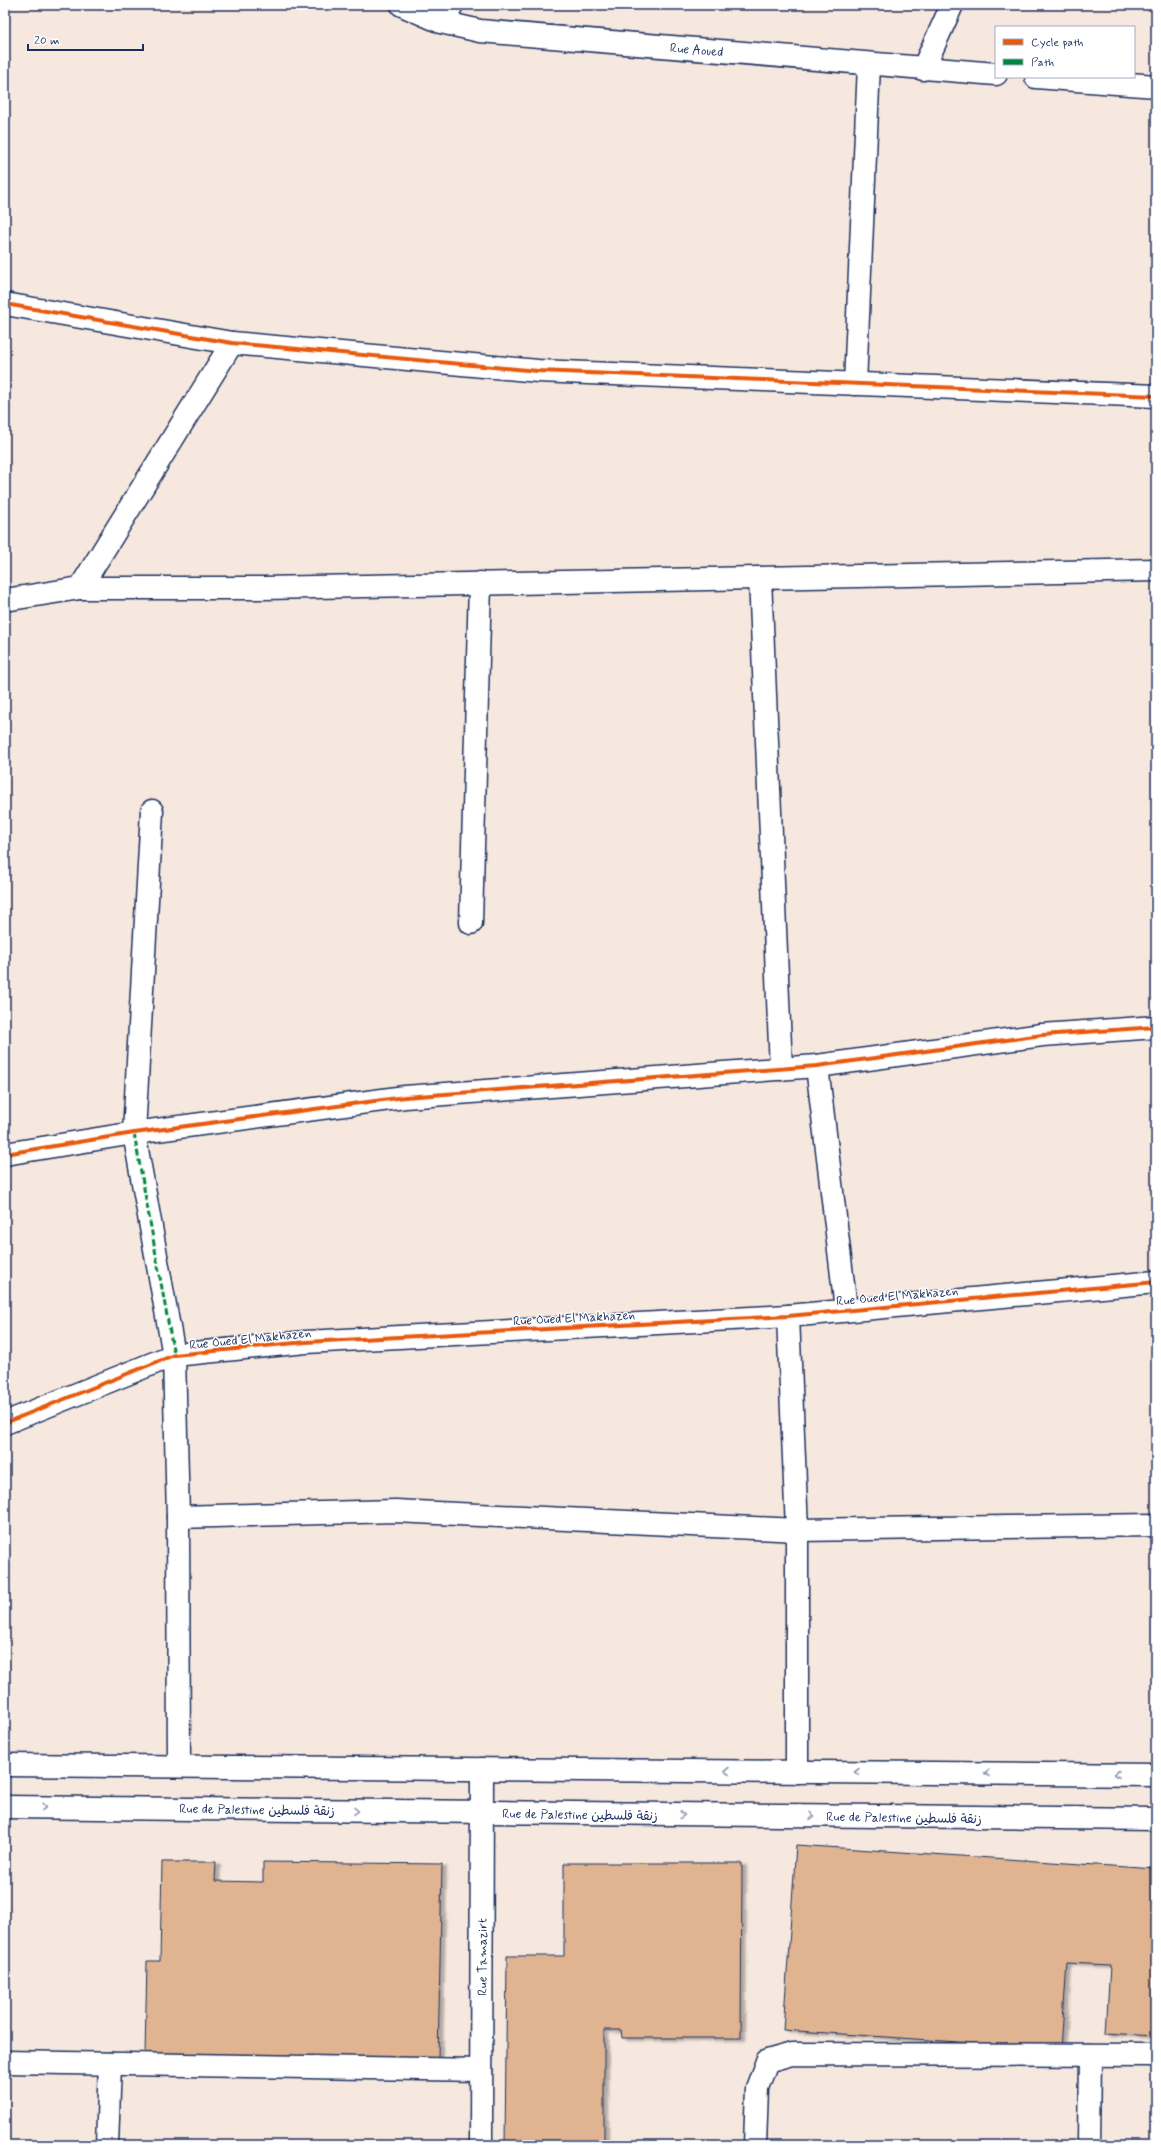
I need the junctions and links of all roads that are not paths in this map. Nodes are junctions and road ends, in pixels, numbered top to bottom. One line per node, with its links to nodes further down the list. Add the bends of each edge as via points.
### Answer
1 (402, 5): 3 (street, Rue Aoued)
2 (952, 5): 5 (street)
3 (447, 14): 4 (street, Rue Aoued, via 480,31)
4 (870, 64): 5 (street, Rue Aoued); 11 (street)
5 (923, 68): 6 (street, Rue Aoued)
6 (995, 74)
7 (1049, 78): 8 (street)
8 (1156, 86)
9 (5, 304): 10 (street)
10 (232, 342): 11 (street, via 538,370); 16 (street)
11 (855, 384): 12 (street)
12 (1156, 396)
13 (1156, 570): 14 (street)
14 (760, 578): 15 (street); 22 (street)
15 (480, 584): 16 (street); 19 (street)
16 (80, 588): 17 (street)
17 (5, 600)
18 (152, 811): 23 (street)
19 (471, 923)
20 (1156, 1027): 21 (street, via 1042,1035)
21 (817, 1066): 22 (street); 26 (street)
22 (781, 1069): 23 (street, via 405,1097)
23 (134, 1133): 24 (street); 28 (street)
24 (5, 1154)
25 (1156, 1282): 26 (street, Rue Oued El Makhazen)
26 (846, 1309): 27 (street, Rue Oued El Makhazen)
27 (788, 1316): 28 (street, Rue Oued El Makhazen, via 306,1342); 32 (street)
28 (174, 1355): 29 (street, Rue Oued El Makhazen); 30 (street)
29 (5, 1423)
30 (178, 1517): 32 (street, via 395,1511); 34 (street)
31 (1156, 1525): 32 (street)
32 (797, 1530): 36 (street)
33 (5, 1765): 34 (street)
34 (179, 1766): 35 (street)
35 (482, 1769): 36 (street, one-way to 35); 39 (street, Rue Tamazirt)
36 (797, 1772): 37 (street, one-way to 36)
37 (1156, 1775)
38 (5, 1806): 39 (street, Rue de Palestine زنقة فلسطين, one-way to 39)
39 (481, 1813): 40 (street, Rue de Palestine زنقة فلسطين, one-way to 40); 45 (street, Rue Tamazirt)
40 (1156, 1820)
41 (1090, 2055): 42 (street); 48 (street, via 792,2054 767,2061 757,2088); 49 (street)
42 (1156, 2056)
43 (5, 2062): 44 (street)
44 (110, 2064): 45 (street); 46 (street)
45 (481, 2070): 47 (street, Rue Tamazirt)
46 (107, 2145)
47 (481, 2145)
48 (755, 2145)
49 (1088, 2145)

